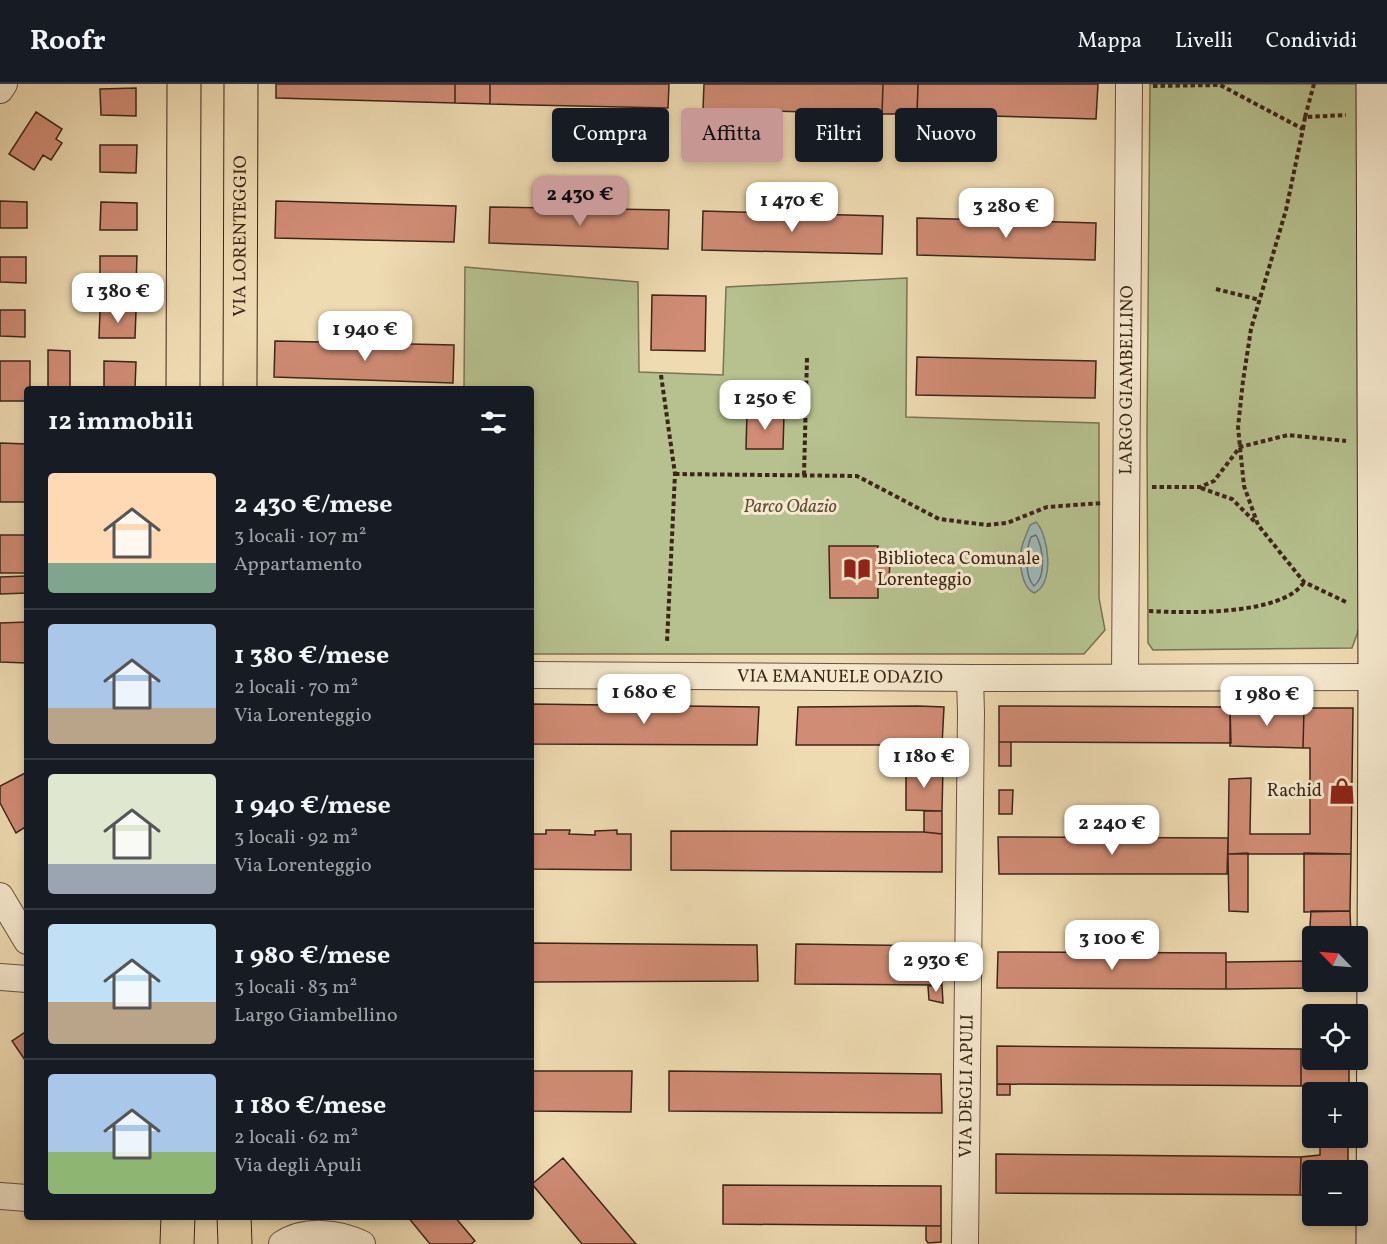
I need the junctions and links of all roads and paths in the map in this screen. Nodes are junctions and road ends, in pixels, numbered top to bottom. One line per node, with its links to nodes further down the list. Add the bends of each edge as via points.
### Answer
1 (4, 84): 8 (street)
2 (184, 84): 16 (main road)
3 (241, 84): 17 (main road, VIA LORENTEGGIO)
4 (1221, 84): 7 (path); 11 (path)
5 (1314, 84): 10 (path)
6 (1373, 84): 32 (street)
7 (1139, 85): 31 (street, LARGO GIAMBELLINO)
8 (0, 90)
9 (1350, 115): 10 (path)
10 (1305, 117): 11 (path)
11 (1303, 129): 13 (path, via 1286,210)
12 (1216, 289): 13 (path)
13 (1260, 300): 19 (path, via 1243,381)
14 (807, 358): 21 (path)
15 (661, 375): 20 (path)
16 (183, 386)
17 (240, 386)
18 (1350, 442): 19 (path, via 1288,435)
19 (1240, 447): 23 (path, via 1214,480); 25 (path, via 1244,486)
20 (675, 474): 21 (path); 29 (path)
21 (804, 475): 24 (path, via 857,476 939,519 987,525 1007,524 1047,507)
22 (1148, 487): 23 (path)
23 (1200, 487): 25 (path, via 1232,500)
24 (1102, 503)
25 (1258, 525): 26 (path)
26 (1304, 582): 27 (path); 28 (path, via 1300,589 1257,606 1223,612)
27 (1350, 604)
28 (1148, 611)
29 (668, 642)
30 (534, 675): 33 (street, VIA EMANUELE ODAZIO)
31 (1125, 677): 32 (street); 33 (street)
32 (1375, 677): 47 (street)
33 (970, 678): 46 (street, VIA DEGLI APULI)
34 (0, 896): 35 (street)
35 (24, 936)
36 (0, 977): 37 (street)
37 (24, 979)
38 (0, 1196): 39 (street)
39 (24, 1198)
40 (178, 1220): 42 (main road)
41 (234, 1220): 43 (main road)
42 (177, 1244)
43 (235, 1244)
44 (282, 1244): 45 (street, via 327,1233)
45 (362, 1244)
46 (965, 1244)
47 (1372, 1244)

